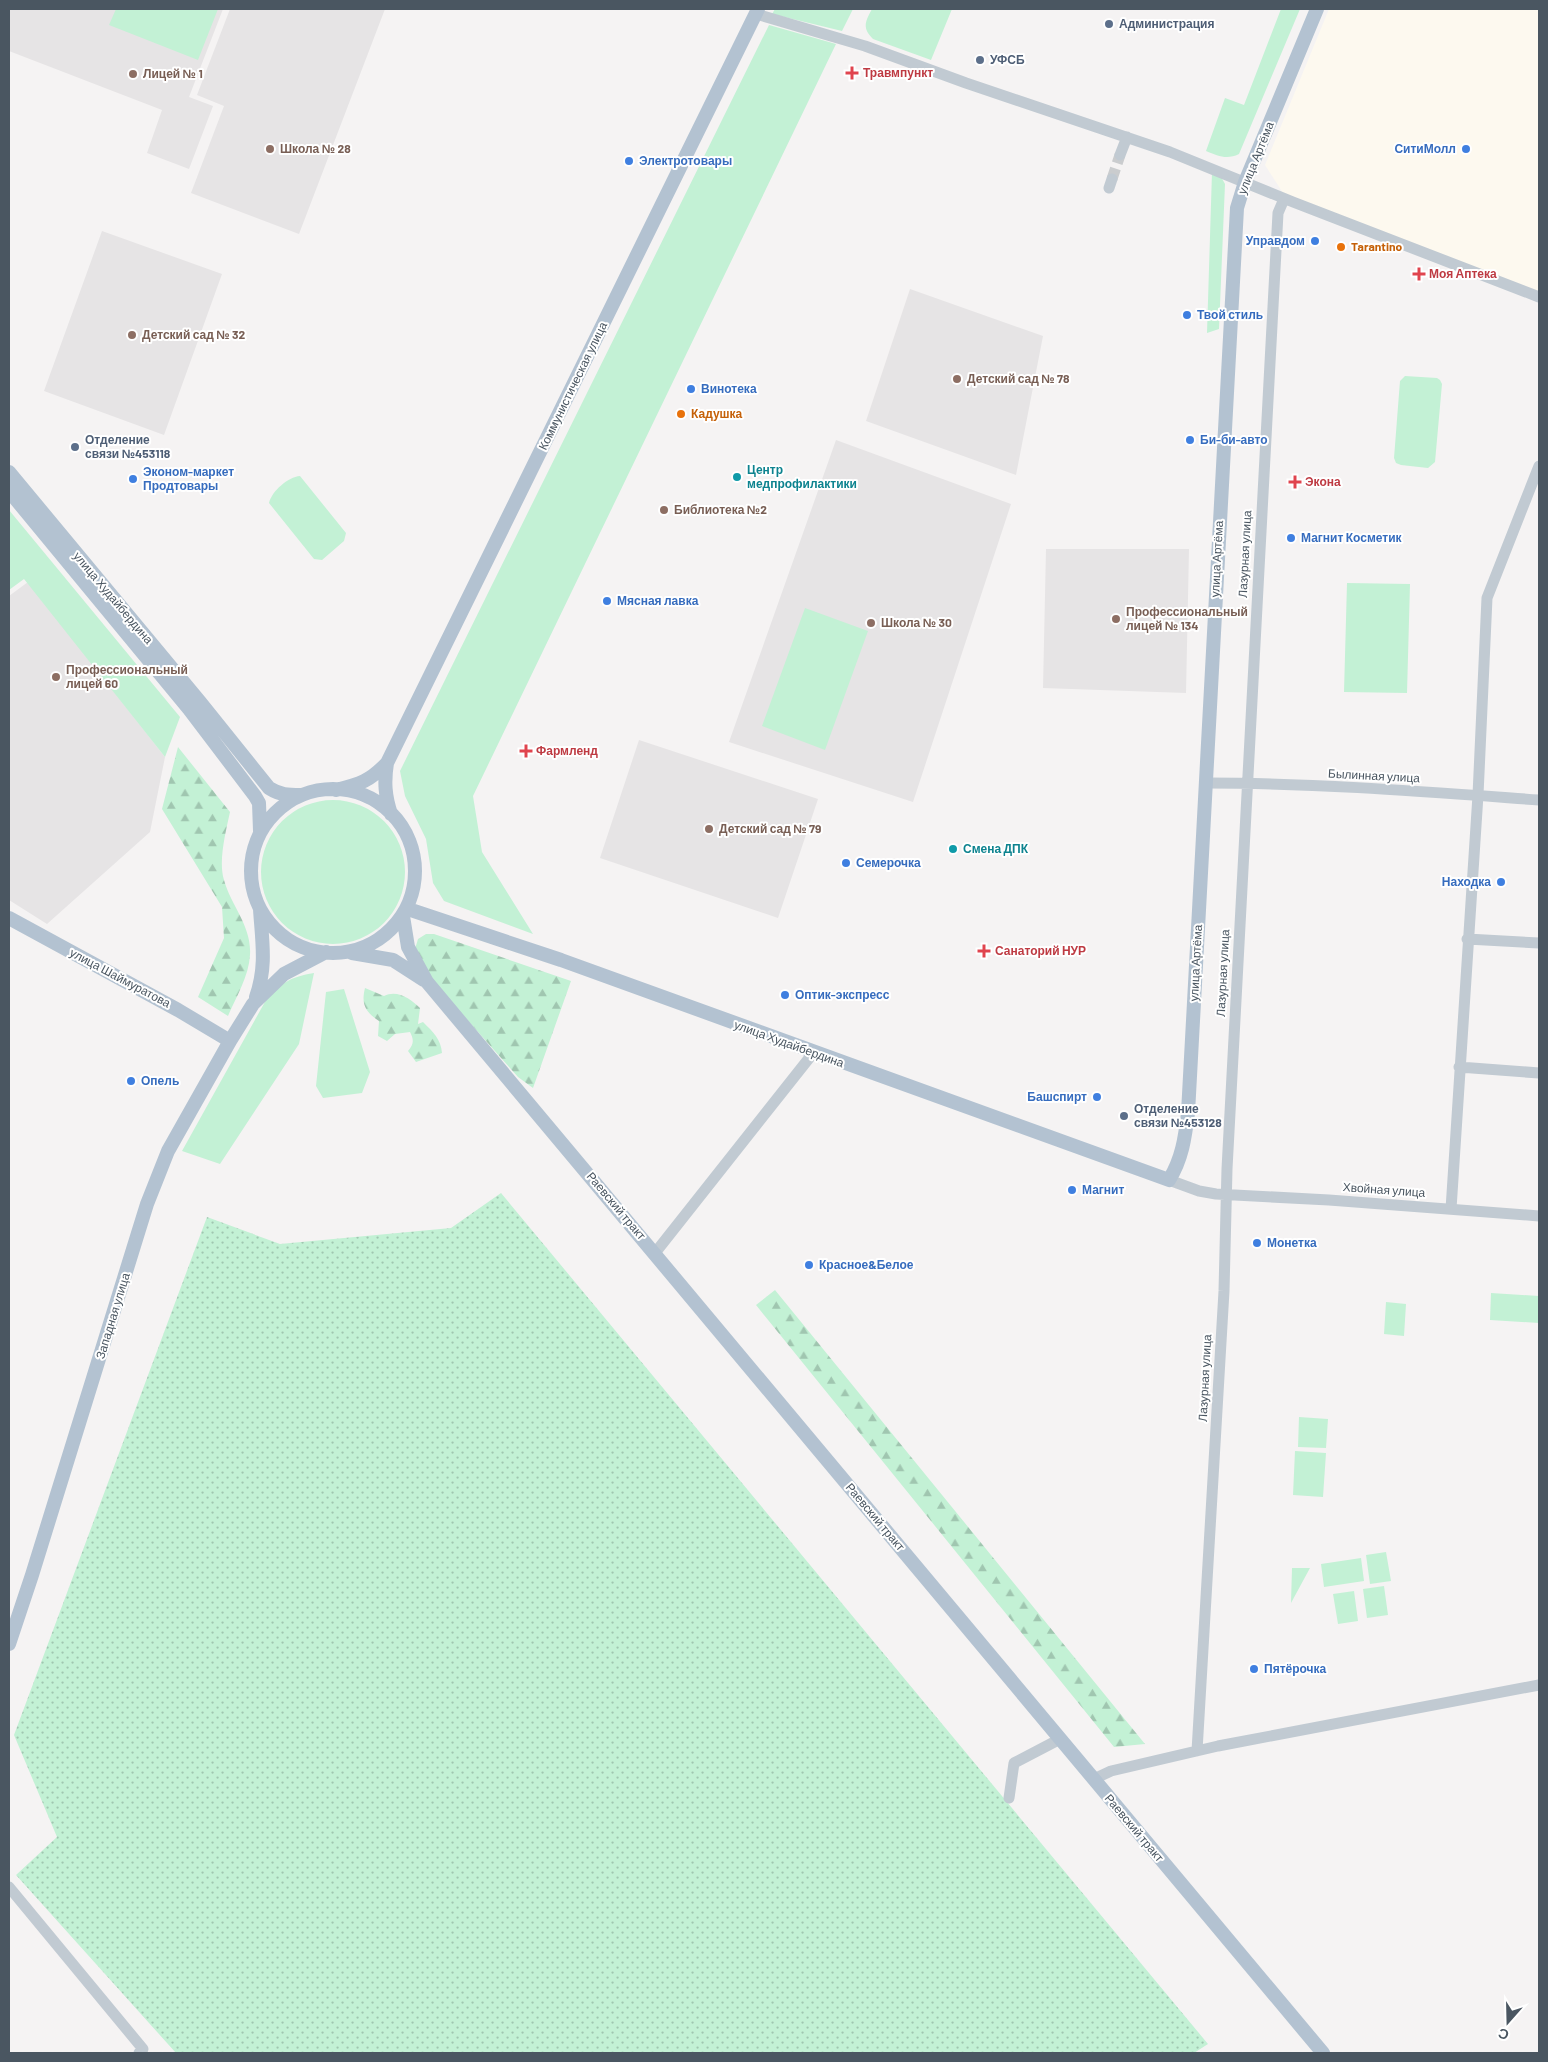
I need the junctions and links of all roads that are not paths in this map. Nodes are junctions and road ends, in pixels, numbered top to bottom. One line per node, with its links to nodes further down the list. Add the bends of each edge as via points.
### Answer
1 (1317, 9): 5 (main road, улица Артёма)
2 (757, 11): 3 (street); 11 (main road, Коммунистическая улица)
3 (1126, 137): 4 (street); 5 (street)
4 (1120, 155)
5 (1246, 182): 6 (street); 12 (main road, улица Артёма, via 1237,208 1234,236)
6 (1284, 199): 7 (street); 13 (street, Лазурная улица, via 1278,213)
7 (1539, 297)
8 (1539, 466): 16 (street, via 1487,598)
9 (9, 472): 15 (main road, улица Худайбердина, via 268,788 285,795)
10 (9, 491): 19 (main road, улица Худайбердина, via 189,709 255,796 259,803)
11 (386, 763): 14 (main road, Коммунистическая улица, via 373,777); 18 (main road, Коммунистическая улица, via 384,783)
12 (1207, 783): 13 (street, Былинная улица); 33 (main road, улица Артёма, via 1188,1113 1181,1156)
13 (1248, 783): 16 (street, Былинная улица); 34 (street, Лазурная улица)
14 (336, 790): 15 (main road); 18 (main road, via 359,794)
15 (305, 795): 19 (main road, via 271,816)
16 (1478, 795): 17 (street, Былинная улица); 23 (street)
17 (1539, 800)
18 (390, 814): 21 (main road, via 404,831 415,867 415,886)
19 (260, 831): 20 (main road, via 251,872)
20 (260, 908): 25 (main road, via 271,925 286,938 312,950); 28 (main road, Западная улица, via 264,963 262,982)
21 (405, 912): 26 (main road, via 385,934 369,945); 27 (main road, Раевский тракт, via 408,947); 30 (main road, улица Худайбердина, via 561,960)
22 (9, 918): 29 (main road, улица Шаймуратова)
23 (1467, 939): 24 (street); 31 (street)
24 (1539, 943)
25 (326, 952): 26 (main road); 28 (main road, Западная улица, via 284,974)
26 (346, 952): 27 (main road, Раевский тракт, via 393,960)
27 (427, 982): 37 (main road, Раевский тракт)
28 (253, 1004): 29 (main road, Западная улица)
29 (230, 1041): 38 (main road, Западная улица, via 168,1151 147,1204)
30 (814, 1052): 33 (main road, улица Худайбердина); 37 (street)
31 (1459, 1068): 32 (street); 35 (street)
32 (1539, 1073)
33 (1169, 1180): 34 (street, Хвойная улица, via 1199,1191)
34 (1227, 1194): 35 (street, Хвойная улица); 41 (street, Лазурная улица)
35 (1451, 1209): 36 (street, Хвойная улица)
36 (1539, 1216)
37 (655, 1253): 40 (main road, Раевский тракт)
38 (9, 1644)
39 (1539, 1685): 41 (street)
40 (1060, 1739): 42 (main road, Раевский тракт); 43 (street, via 1014,1763)
41 (1197, 1751): 42 (street, via 1111,1771)
42 (1094, 1779): 46 (main road, Раевский тракт)
43 (1009, 1798)
44 (9, 1887): 45 (street, via 144,2049)
45 (139, 2053)
46 (1323, 2053)

